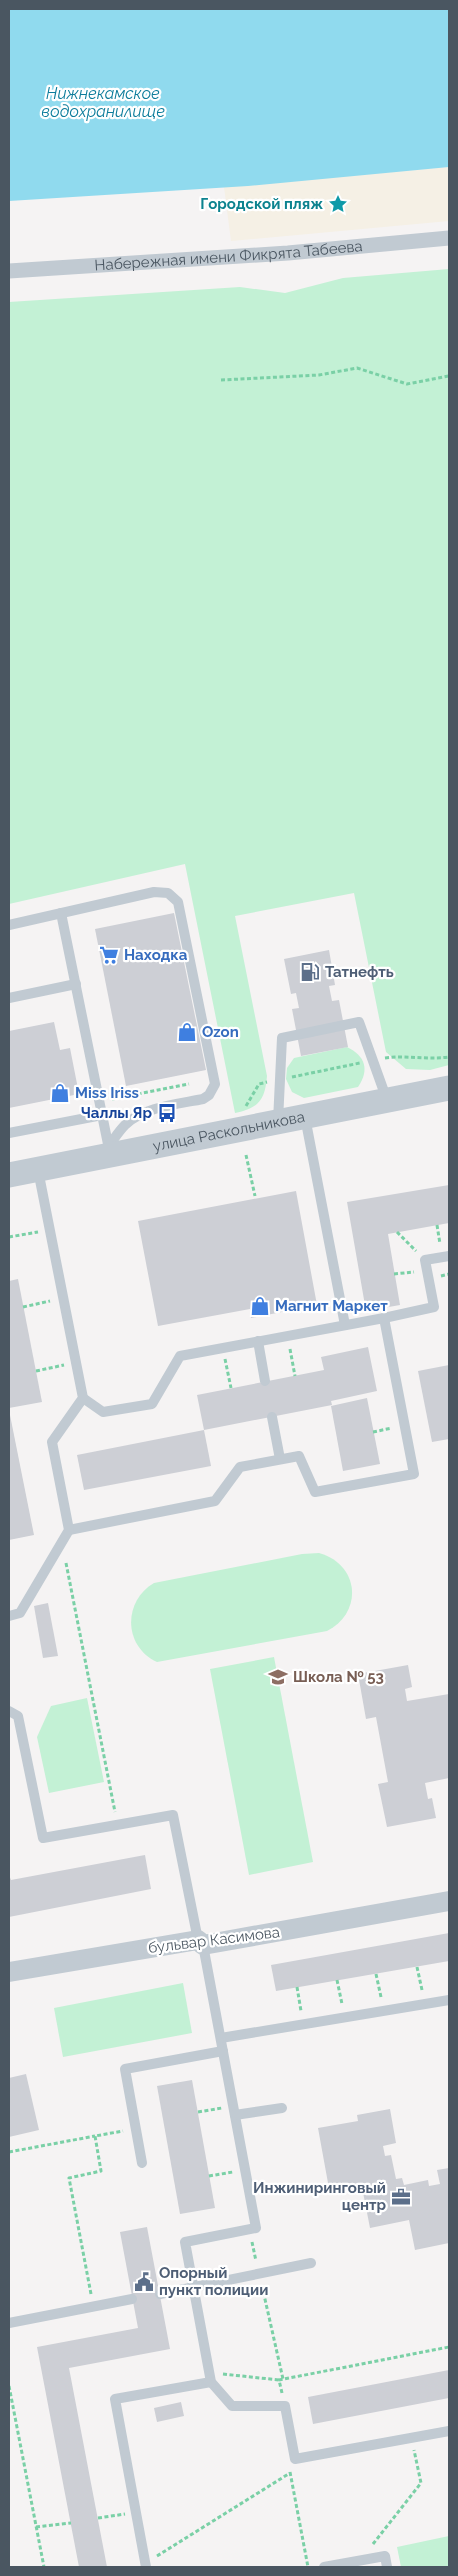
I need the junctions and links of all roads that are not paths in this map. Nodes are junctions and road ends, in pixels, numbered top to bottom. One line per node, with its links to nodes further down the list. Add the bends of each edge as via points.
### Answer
1 (449, 238): 2 (street, Набережная имени Фикрята Табеева)
2 (9, 271)
3 (61, 913): 4 (lane); 5 (lane); 13 (lane, via 162,892 178,902 183,918 215,1084 209,1095 202,1099 134,1117 124,1125)
4 (9, 925)
5 (76, 984): 6 (lane); 9 (lane)
6 (9, 998)
7 (449, 1088): 8 (street, улица Раскольникова)
8 (387, 1101): 10 (street, улица Раскольникова); 11 (lane, via 359,1022 282,1038)
9 (102, 1114): 12 (lane); 13 (lane)
10 (305, 1117): 11 (street, улица Раскольникова); 18 (lane)
11 (278, 1122): 13 (street, улица Раскольникова)
12 (9, 1133)
13 (109, 1151): 14 (street, улица Раскольникова)
14 (38, 1169): 15 (street, улица Раскольникова); 21 (lane)
15 (9, 1175)
16 (446, 1256): 17 (lane, via 426,1265 434,1307)
17 (384, 1318): 18 (lane); 23 (lane, via 414,1474 316,1492 299,1456)
18 (345, 1325): 19 (lane)
19 (258, 1341): 20 (lane); 21 (lane, via 180,1356 152,1404 102,1412)
20 (265, 1382)
21 (83, 1398): 24 (lane, via 52,1442)
22 (272, 1417): 23 (lane)
23 (280, 1459): 24 (lane, via 240,1467 215,1502)
24 (69, 1530): 25 (lane, via 20,1613)
25 (9, 1616)
26 (9, 1711): 28 (lane, via 18,1716 43,1838 174,1815)
27 (449, 1901): 28 (street, бульвар Касимова)
28 (201, 1942): 29 (street, бульвар Касимова); 31 (lane)
29 (9, 1972)
30 (449, 2000): 31 (lane)
31 (221, 2038): 32 (lane)
32 (223, 2051): 34 (lane); 35 (lane, via 125,2069)
33 (282, 2108): 34 (lane)
34 (234, 2111): 37 (lane, via 256,2228 185,2242)
35 (142, 2163)
36 (311, 2263): 37 (lane)
37 (194, 2287): 38 (lane); 41 (lane)
38 (160, 2294)
39 (132, 2299): 40 (lane)
40 (9, 2323)
41 (211, 2377): 42 (lane, via 232,2406 285,2406 295,2459); 43 (lane, via 115,2400)
42 (449, 2430)
43 (146, 2565)
44 (324, 2567): 45 (lane, via 385,2556)
45 (387, 2567)

